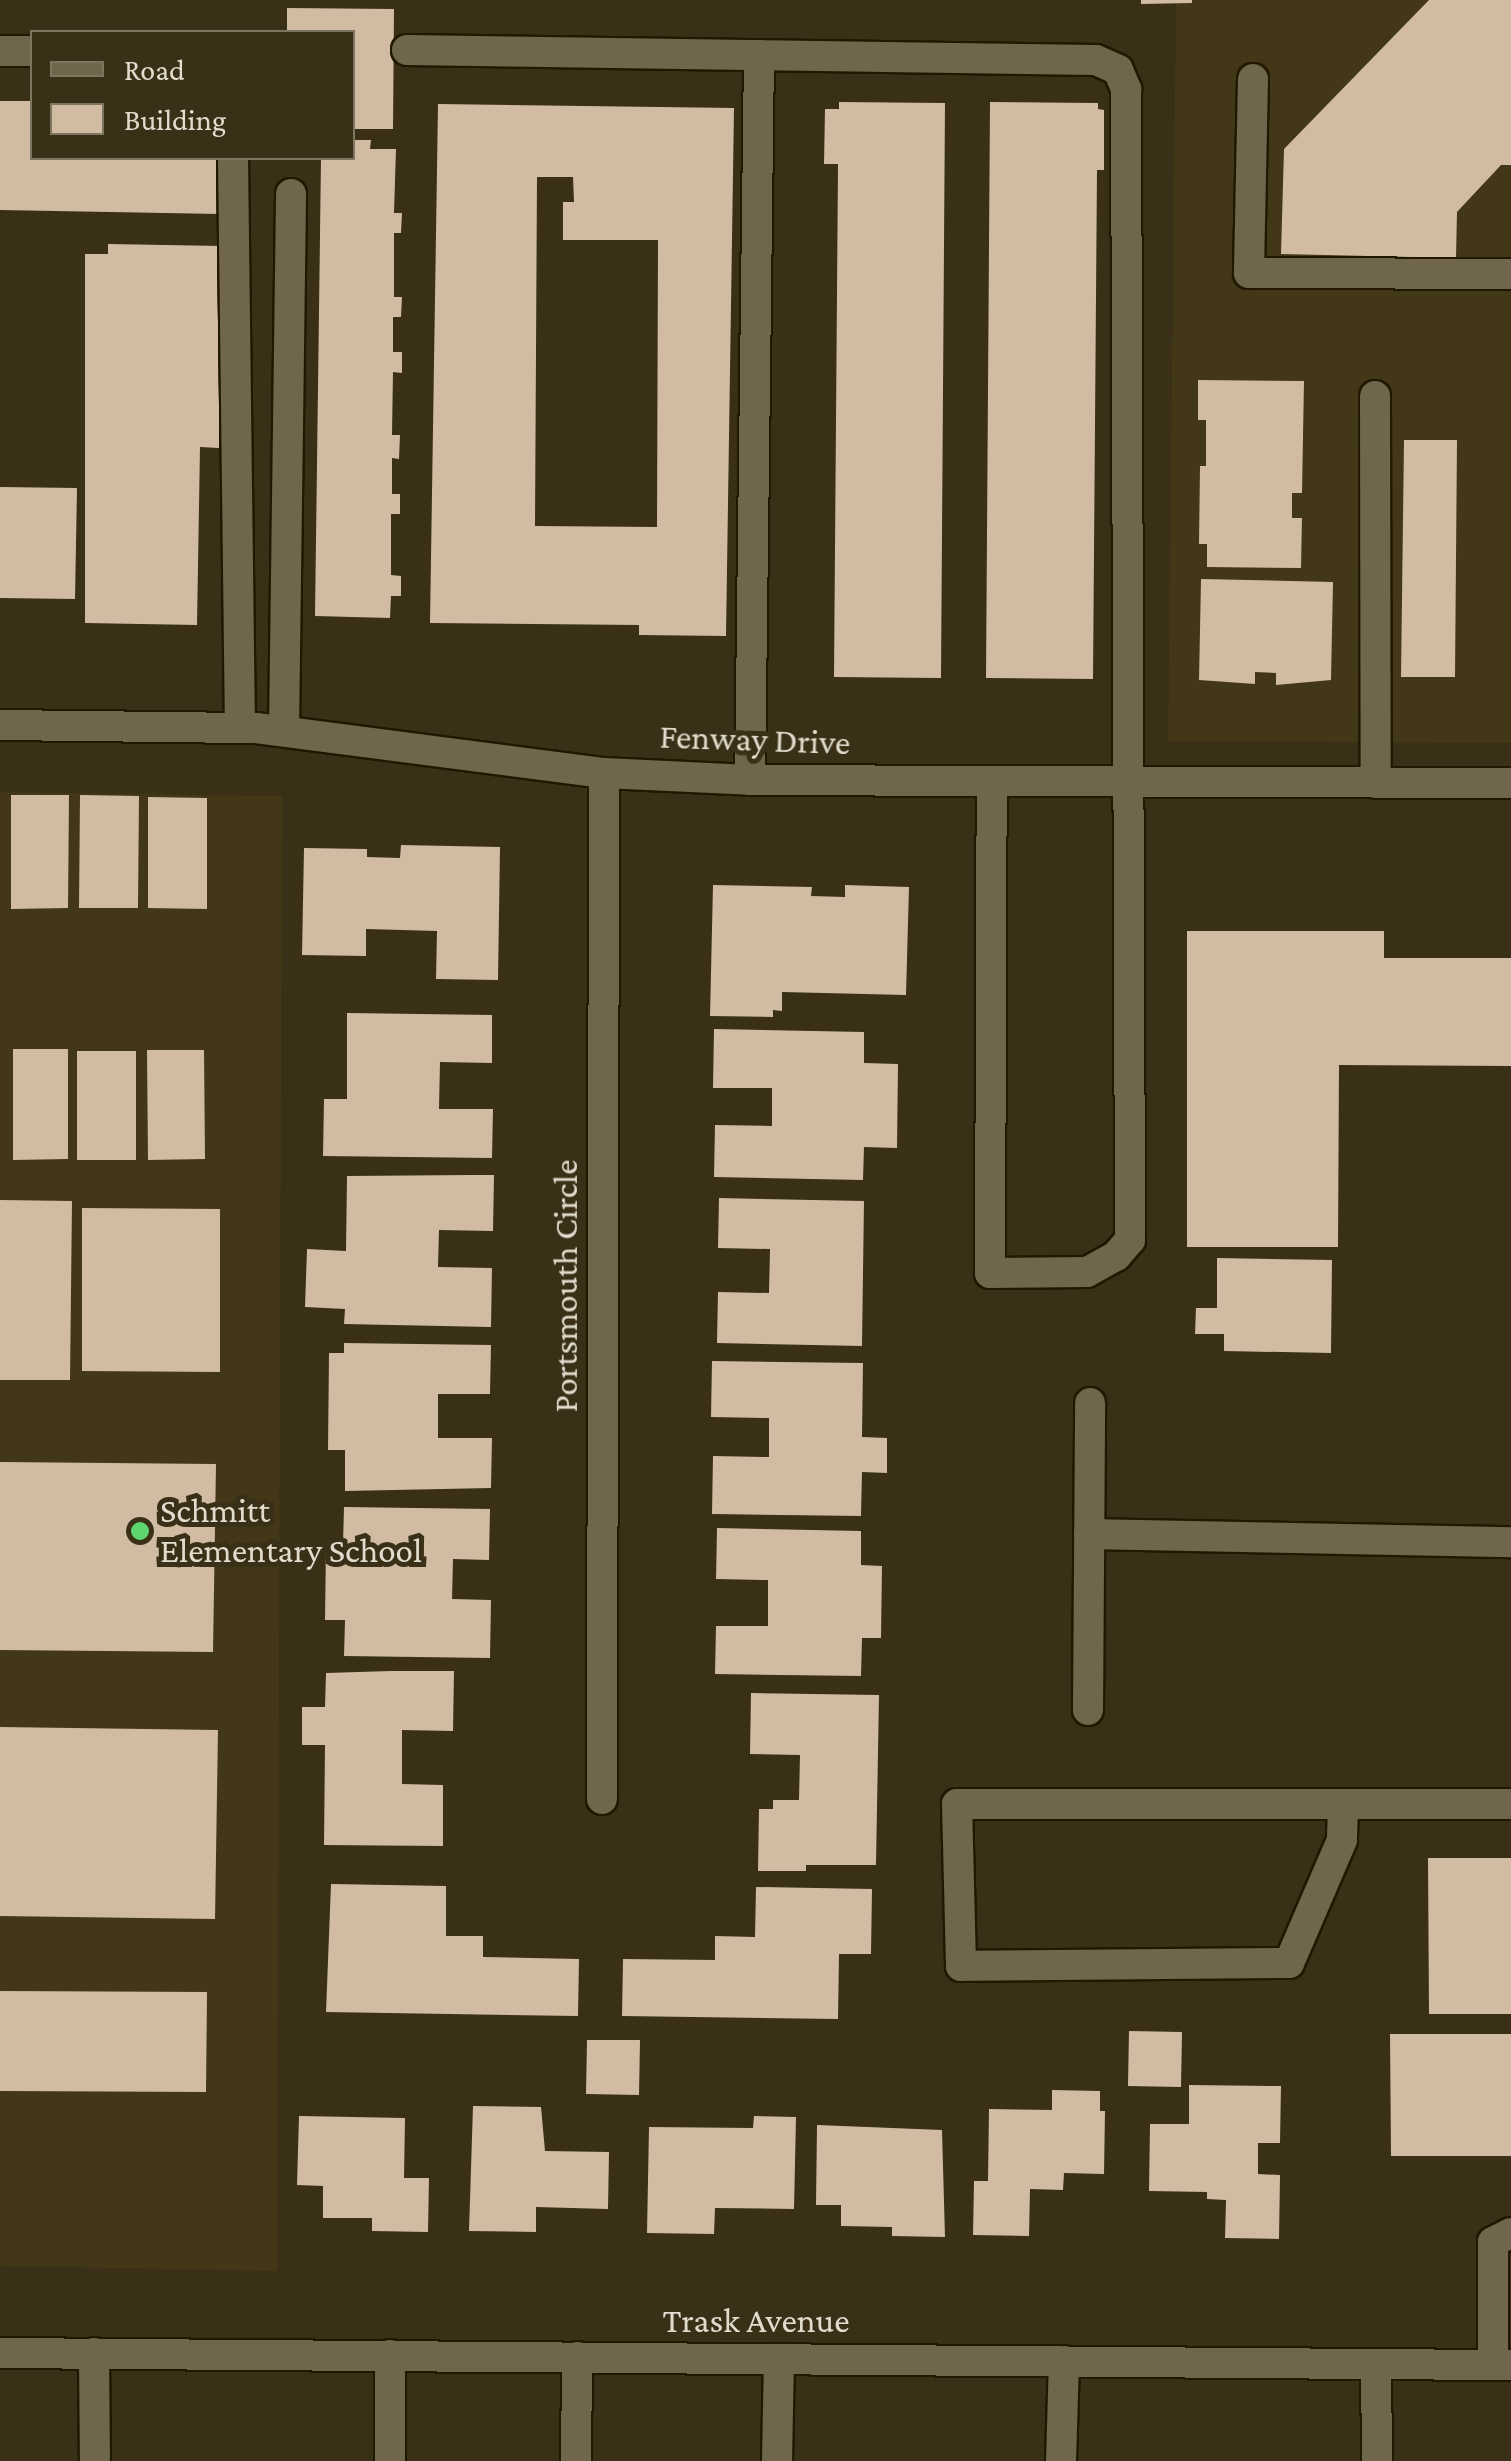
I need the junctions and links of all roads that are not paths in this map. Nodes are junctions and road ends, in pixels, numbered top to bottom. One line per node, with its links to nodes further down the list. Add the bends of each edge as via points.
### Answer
1 (407, 50): 4 (street)
2 (0, 51): 3 (street)
3 (30, 51)
4 (758, 55): 14 (street); 16 (street, via 1096,60 1118,70 1126,89)
5 (1253, 78): 8 (street, via 1249,273)
6 (233, 160): 11 (street)
7 (290, 194): 12 (street)
8 (1511, 274)
9 (1375, 396): 17 (street)
10 (0, 724): 11 (street, Fenway Drive)
11 (240, 728): 12 (street, Fenway Drive)
12 (284, 731): 13 (street, Fenway Drive)
13 (604, 773): 14 (street, Fenway Drive); 23 (street, Portsmouth Circle)
14 (750, 780): 15 (street, Fenway Drive)
15 (992, 781): 16 (street, Fenway Drive); 16 (street, via 990,1273 1086,1272 1130,1240)
16 (1130, 781): 17 (street, Fenway Drive)
17 (1376, 783): 18 (street, Fenway Drive)
18 (1511, 783)
19 (1090, 1403): 20 (street)
20 (1089, 1534): 21 (street); 22 (street)
21 (1511, 1542)
22 (1088, 1710)
23 (602, 1799)
24 (1511, 1804): 25 (street)
25 (1343, 1808): 25 (street, via 957,1804 961,1966 1288,1963 1342,1840)
26 (1511, 2233): 34 (street, via 1493,2242)
27 (0, 2353): 28 (street, Trask Avenue)
28 (94, 2353): 29 (street, Trask Avenue); 35 (street)
29 (390, 2356): 30 (street, Trask Avenue); 36 (street)
30 (577, 2357): 31 (street, Trask Avenue); 37 (street)
31 (779, 2359): 32 (street, Trask Avenue); 38 (street)
32 (1064, 2361): 33 (street, Trask Avenue); 39 (street)
33 (1376, 2364): 34 (street, Trask Avenue); 40 (street)
34 (1502, 2364)
35 (95, 2461)
36 (390, 2461)
37 (576, 2461)
38 (777, 2461)
39 (1061, 2461)
40 (1377, 2461)

